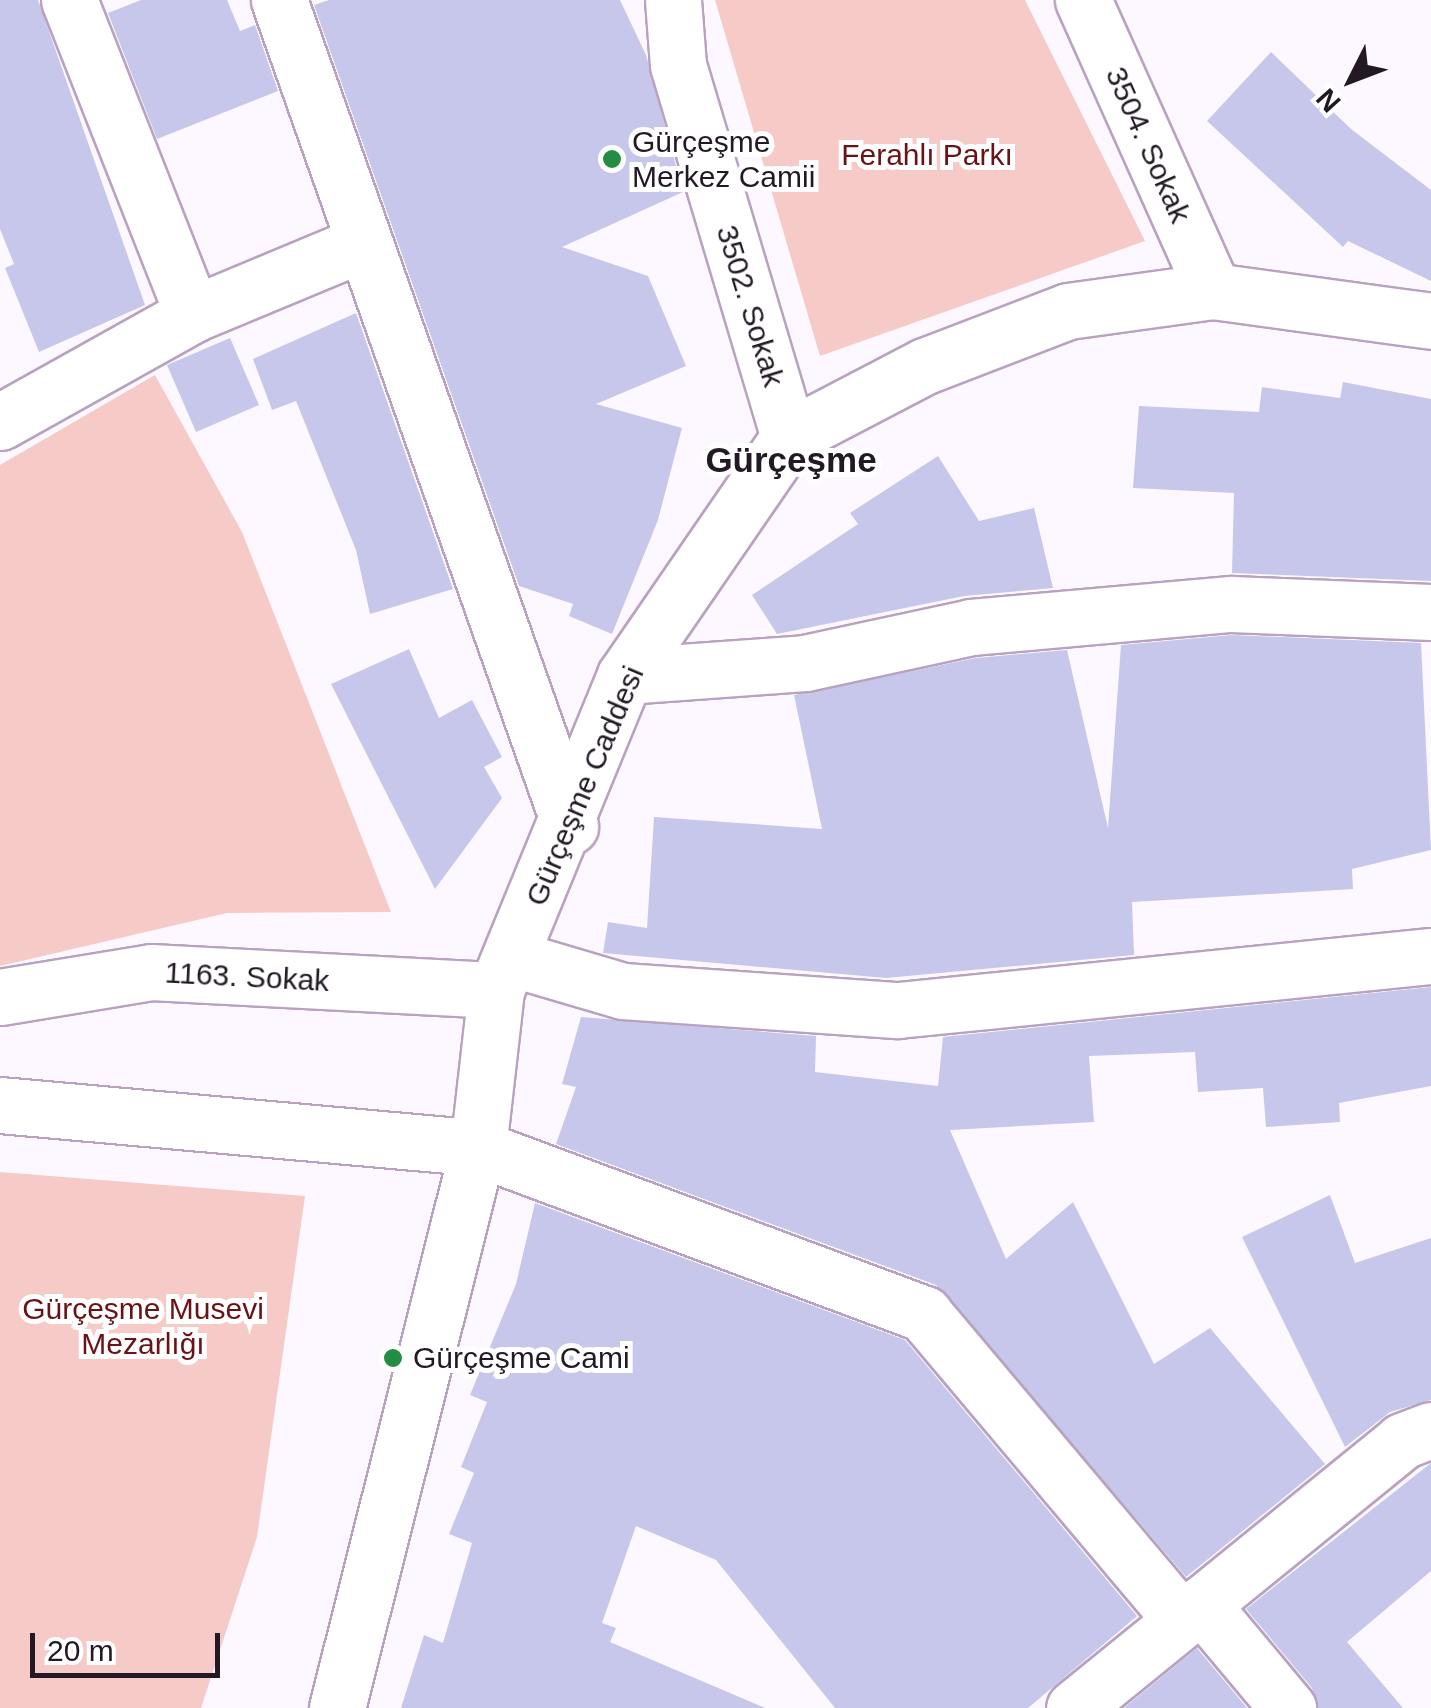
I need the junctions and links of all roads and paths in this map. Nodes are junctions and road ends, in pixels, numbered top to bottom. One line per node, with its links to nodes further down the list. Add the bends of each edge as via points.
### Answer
1 (69, 0): 7 (street)
2 (279, 0): 5 (street)
3 (672, 0): 10 (street, 3502. Sokak, via 678,65)
4 (1083, 0): 6 (street, 3504. Sokak)
5 (361, 244): 7 (street); 13 (street)
6 (1213, 291): 8 (street, Gürçeşme Caddesi); 10 (street, Gürçeşme Caddesi, via 1068,311 926,366)
7 (192, 314): 9 (street)
8 (1431, 321)
9 (0, 422)
10 (789, 437): 12 (street, Gürçeşme Caddesi)
11 (1431, 612): 12 (street, via 1232,604 971,627 805,664)
12 (626, 676): 13 (street, Gürçeşme Caddesi)
13 (570, 826): 15 (street, Gürçeşme Caddesi)
14 (1431, 956): 15 (street, 1163. Sokak, via 898,1010 623,991)
15 (504, 974): 16 (street, 1163. Sokak, via 151,972); 18 (street, Gürçeşme Caddesi)
16 (0, 997)
17 (0, 1105): 18 (street)
18 (478, 1148): 20 (street, via 924,1314); 21 (street, Gürçeşme Caddesi)
19 (1431, 1430): 20 (street, via 1402,1441)
20 (1190, 1611): 22 (street); 23 (street)
21 (337, 1708)
22 (1074, 1708)
23 (1288, 1708)

